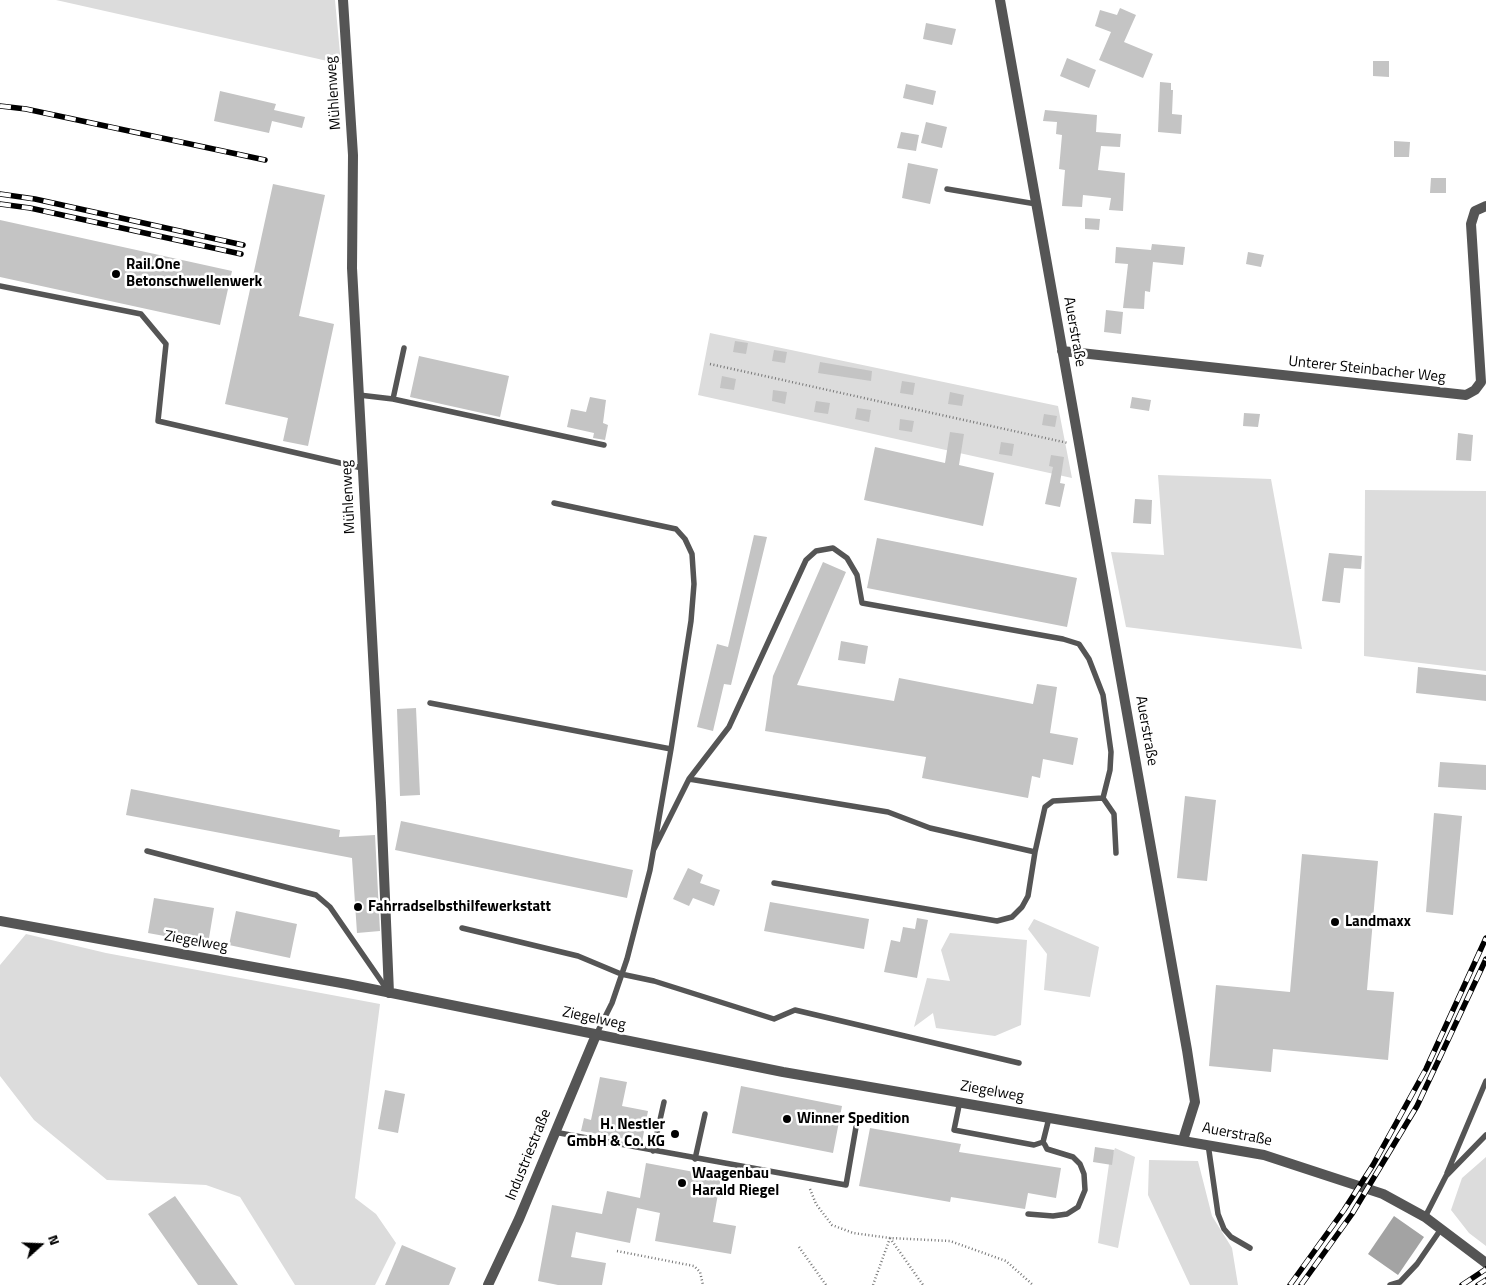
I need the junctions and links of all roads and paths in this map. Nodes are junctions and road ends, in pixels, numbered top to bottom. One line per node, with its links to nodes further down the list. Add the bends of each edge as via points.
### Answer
1 (343, 0): 10 (street, Mühlenweg, via 353,155 352,268)
2 (1000, 0): 4 (street, Auerstraße)
3 (947, 189): 4 (lane)
4 (1036, 204): 8 (street, Auerstraße)
5 (1486, 206): 8 (street, Unterer Steinbacher Weg, via 1475,211 1471,224 1481,382 1466,395)
6 (0, 286): 14 (lane, via 141,314 166,344 158,421)
7 (404, 348): 11 (lane)
8 (1062, 351): 13 (street, Auerstraße)
9 (710, 364): 13 (path)
10 (358, 395): 11 (lane); 14 (street, Mühlenweg)
11 (393, 399): 12 (lane)
12 (604, 445)
13 (1079, 445): 39 (street, Auerstraße, via 1194,1102)
14 (362, 468): 28 (street, Mühlenweg)
15 (554, 503): 17 (lane, via 676,529 685,538 692,554 693,593)
16 (430, 703): 17 (lane)
17 (671, 749): 20 (lane)
18 (690, 778): 19 (lane, via 729,727 806,560 816,551 833,548 847,558 857,574 862,602 1063,638 1079,644 1089,659 1103,695 1106,714 1111,752); 20 (lane); 22 (lane, via 888,812 930,828)
19 (1103, 798): 22 (lane, via 1053,801 1045,807); 23 (lane, via 1114,814)
20 (654, 849): 27 (lane)
21 (147, 851): 28 (lane, via 316,895 330,907)
22 (1035, 852): 24 (lane, via 1028,896 1022,907 1012,917 997,921)
23 (1116, 853)
24 (774, 883)
25 (0, 922): 28 (street, Ziegelweg)
26 (462, 928): 27 (lane, via 578,956)
27 (621, 974): 29 (lane); 30 (lane, via 654,981 774,1019 795,1010)
28 (389, 993): 29 (street, Ziegelweg)
29 (596, 1035): 32 (street, Ziegelweg, via 783,1072); 37 (street, Industriestraße)
30 (1019, 1063)
31 (1486, 1081): 44 (lane)
32 (960, 1101): 35 (street, Ziegelweg); 40 (lane, via 954,1130 1034,1145)
33 (664, 1102): 42 (lane)
34 (705, 1114): 43 (lane)
35 (1049, 1118): 39 (street, Ziegelweg); 40 (lane)
36 (856, 1127): 45 (lane, via 846,1185)
37 (554, 1132): 42 (lane); 54 (street, Industriestraße)
38 (1486, 1135): 44 (lane)
39 (1183, 1140): 41 (street, Auerstraße)
40 (1043, 1142): 46 (lane, via 1047,1149 1073,1157 1080,1164 1085,1190 1078,1207 1067,1214)
41 (1208, 1144): 47 (street, Auerstraße, via 1264,1155 1355,1183 1383,1194); 51 (lane, via 1218,1214 1224,1229)
42 (653, 1151): 43 (lane)
43 (695, 1158): 45 (lane)
44 (1446, 1176): 47 (lane)
45 (805, 1178): 49 (path, via 816,1204 832,1225 853,1234)
46 (1028, 1214)
47 (1425, 1218): 48 (street, Auerstraße)
48 (1441, 1228): 53 (street, Auerstraße); 60 (lane, via 1417,1264 1400,1282)
49 (890, 1238): 57 (path); 58 (path); 59 (path, via 950,1241 1006,1261)
50 (799, 1247): 56 (path)
51 (1250, 1248)
52 (616, 1251): 55 (path, via 694,1266 700,1272)
53 (1486, 1263)
54 (488, 1285)
55 (703, 1285)
56 (826, 1285)
57 (873, 1285)
58 (923, 1285)
59 (1033, 1285)
60 (1390, 1285)

